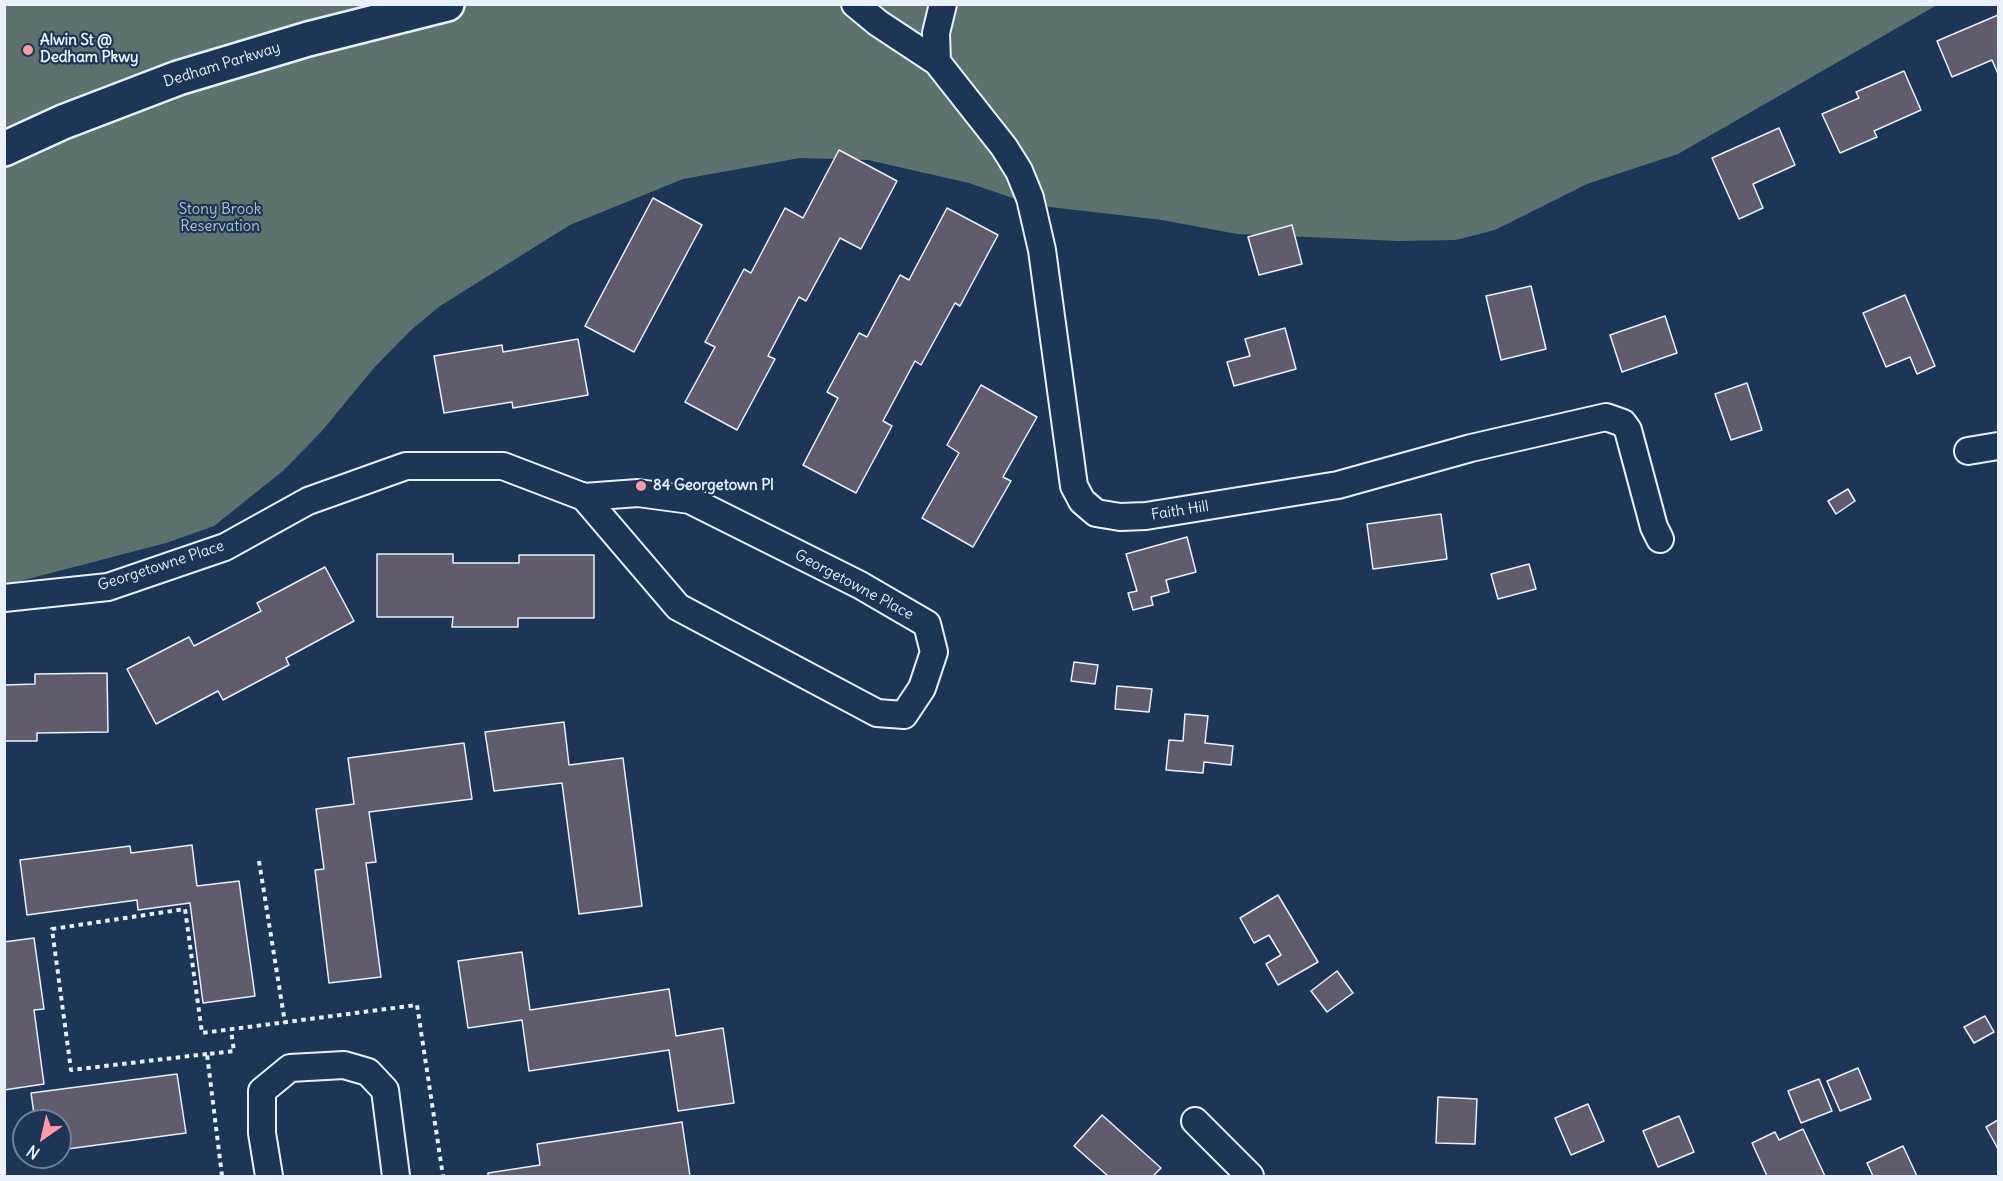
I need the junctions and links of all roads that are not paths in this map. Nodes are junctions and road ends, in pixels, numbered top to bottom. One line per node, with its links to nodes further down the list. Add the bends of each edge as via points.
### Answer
1 (447, 4): 5 (main road, Dedham Parkway, via 308,39 178,78)
2 (855, 4): 4 (street, Faith Hill, via 878,24)
3 (943, 4): 4 (street, via 936,33)
4 (937, 62): 9 (street, Faith Hill, via 1004,147 1030,198 1042,250 1074,486 1082,501 1096,513 1146,516 1338,485 1471,447 1606,417 1623,423 1628,430)
5 (4, 149)
6 (1998, 446): 7 (street)
7 (1968, 451)
8 (584, 497): 8 (street, Georgetowne Place, via 678,607 877,713 904,715 922,688 934,652 927,624 860,585 690,500 638,493); 10 (street, Georgetowne Place, via 503,466 406,466 308,501 225,547 108,587)
9 (1660, 539)
10 (4, 598)
11 (1195, 1121): 14 (street)
12 (269, 1176): 13 (street, via 262,1133 262,1091 290,1068 344,1065 368,1072 385,1090)
13 (396, 1176)
14 (1250, 1176)

